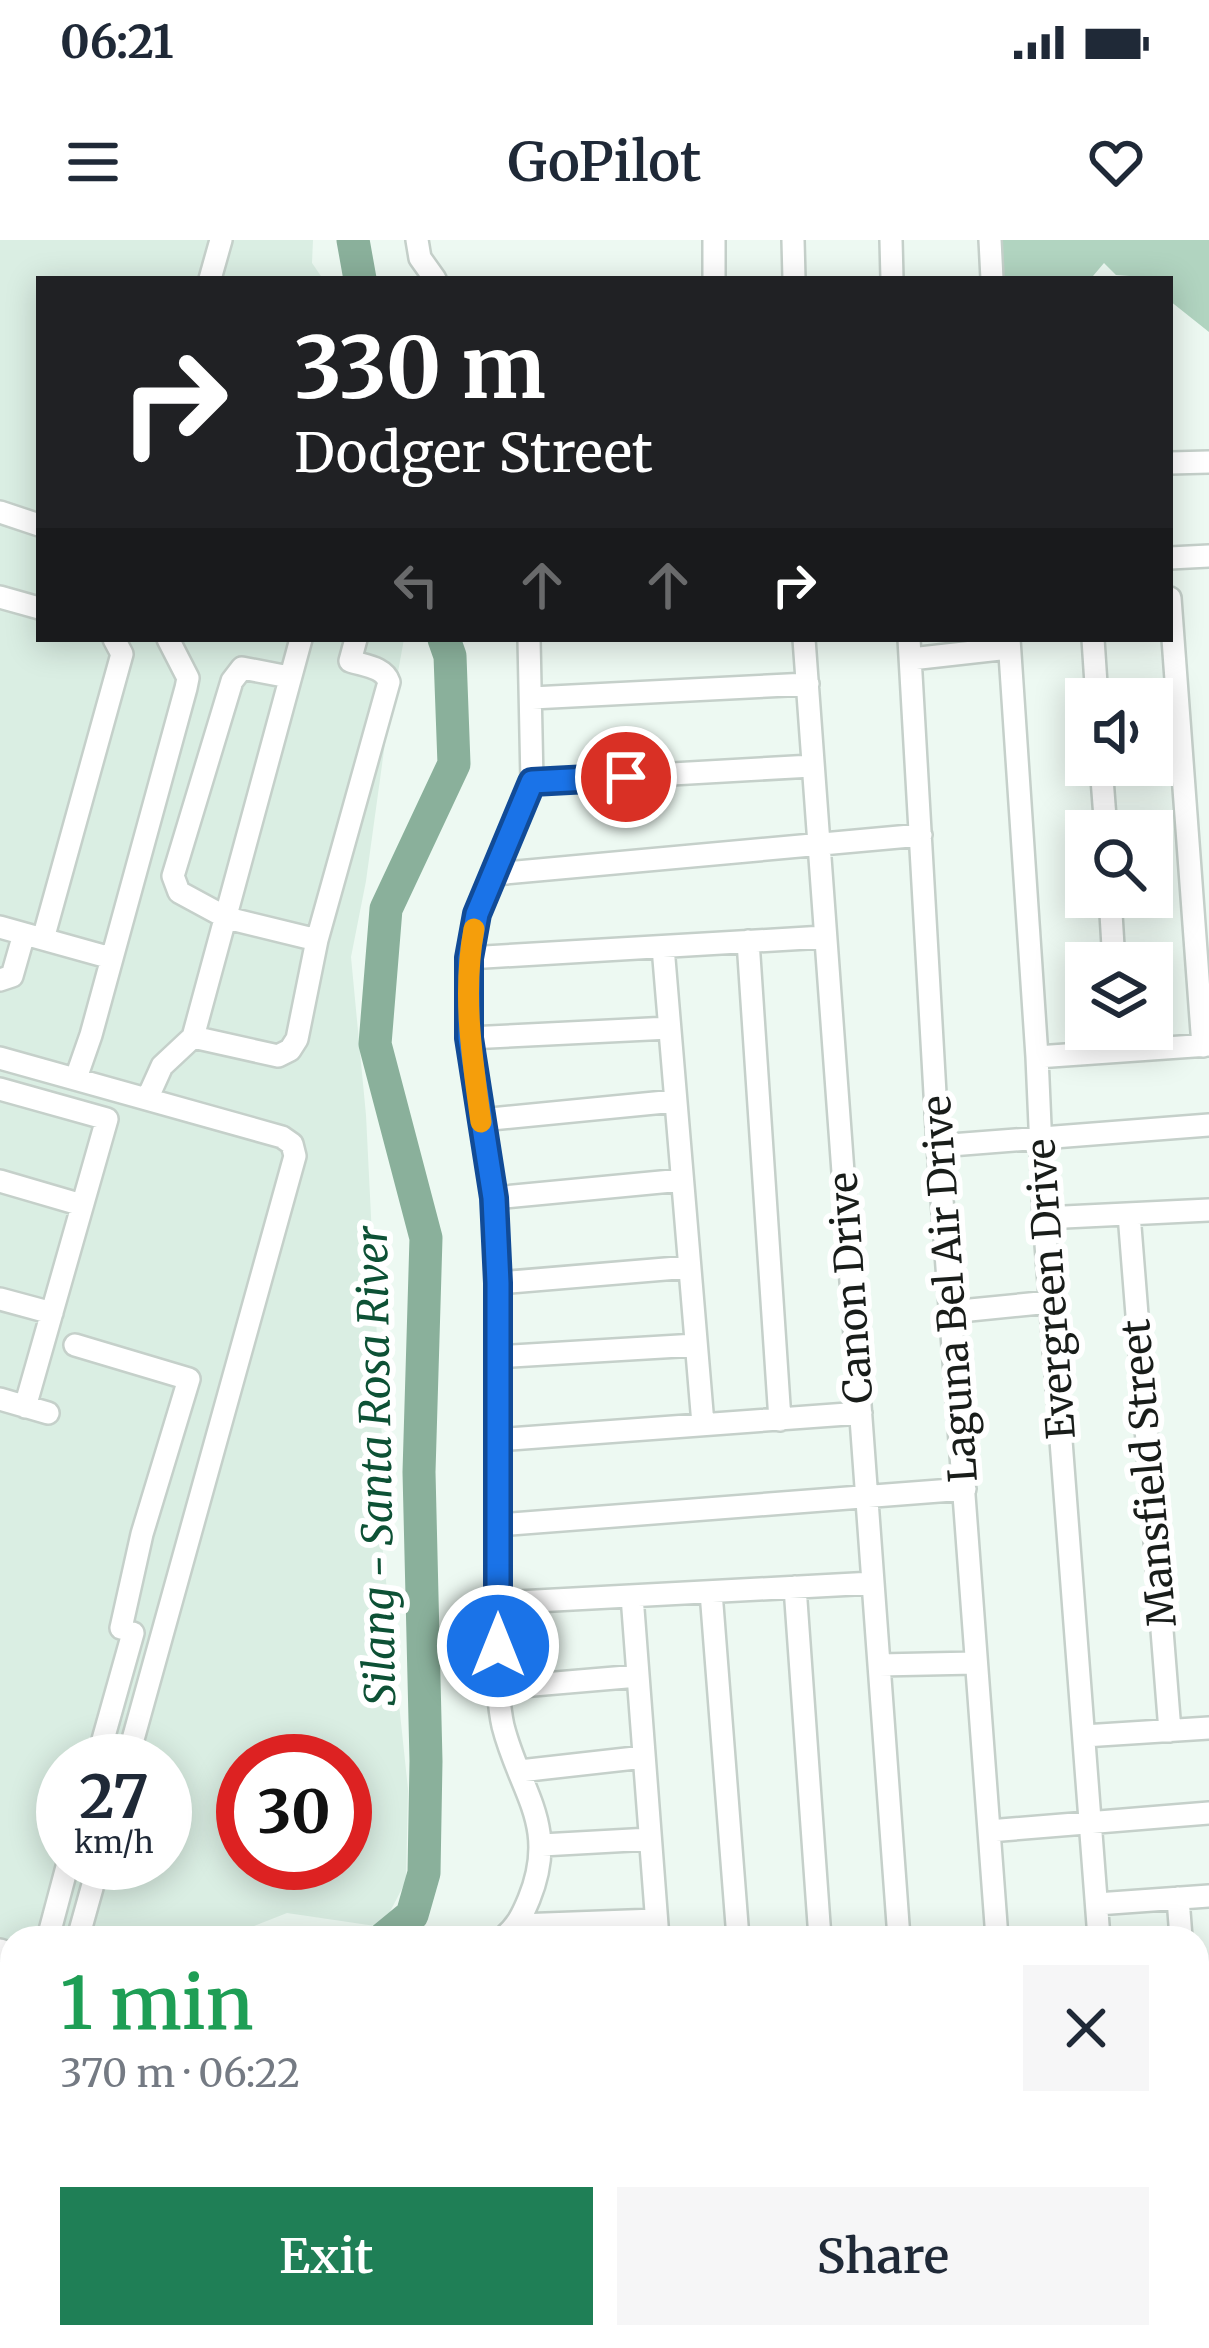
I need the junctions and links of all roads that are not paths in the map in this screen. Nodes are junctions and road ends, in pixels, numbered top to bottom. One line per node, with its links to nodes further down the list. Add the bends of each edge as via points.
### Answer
1 (220, 240): 7 (street)
2 (417, 240): 8 (street)
3 (714, 240): 9 (street)
4 (793, 240): 10 (street)
5 (891, 240): 11 (street)
6 (990, 240): 12 (street)
7 (211, 276)
8 (434, 276)
9 (714, 276)
10 (794, 276)
11 (892, 276)
12 (992, 276)
13 (1209, 462): 14 (street)
14 (1173, 463)
15 (0, 512): 16 (street)
16 (36, 524)
17 (1209, 556): 18 (street)
18 (1173, 558)
19 (0, 597): 20 (street)
20 (36, 607)
21 (1173, 635): 53 (street)
22 (116, 642): 42 (street, via 122,654)
23 (170, 642): 47 (street, via 188,678)
24 (300, 642): 31 (street)
25 (355, 642): 44 (street, via 350,661 381,670 388,682)
26 (529, 642): 34 (street)
27 (804, 642): 33 (street, Canon Drive)
28 (1093, 642): 32 (street)
29 (1009, 643): 30 (street); 56 (street, Evergreen Drive)
30 (910, 649): 37 (street, Laguna Bel Air Drive)
31 (289, 677): 40 (street); 40 (street, via 242,668 232,680 173,876 178,892)
32 (1096, 678)
33 (808, 684): 34 (street); 35 (street, Canon Drive)
34 (532, 698): 36 (street)
35 (812, 766): 36 (street); 38 (street, Canon Drive)
36 (532, 782): 39 (street)
37 (921, 835): 38 (street); 65 (street, Laguna Bel Air Drive)
38 (817, 844): 39 (street); 43 (street, Canon Drive)
39 (495, 874): 48 (street)
40 (227, 918): 44 (street); 51 (street)
41 (0, 927): 42 (street)
42 (33, 936): 47 (street); 49 (street, via 13,976)
43 (824, 937): 45 (street); 85 (street, Canon Drive)
44 (316, 940): 51 (street, via 290,1050 278,1056)
45 (748, 941): 46 (street); 86 (street)
46 (663, 946): 48 (street); 50 (street)
47 (111, 958): 58 (street)
48 (469, 958): 52 (street)
49 (0, 980)
50 (669, 1028): 52 (street); 61 (street)
51 (193, 1037): 60 (street, via 162,1066)
52 (469, 1038): 62 (street)
53 (1206, 1046): 55 (street)
54 (1120, 1050): 55 (street)
55 (1120, 1053): 56 (street)
56 (1037, 1057): 64 (street, Evergreen Drive)
57 (0, 1058): 58 (street)
58 (76, 1078): 60 (street)
59 (0, 1089): 69 (street, via 107,1119)
60 (148, 1097): 104 (street, via 282,1137 295,1156)
61 (675, 1101): 62 (street); 66 (street)
62 (481, 1120): 68 (street)
63 (1209, 1125): 64 (street)
64 (1040, 1138): 65 (street); 72 (street, Evergreen Drive)
65 (938, 1147): 77 (street, Laguna Bel Air Drive)
66 (682, 1180): 68 (street); 73 (street)
67 (0, 1181): 69 (street)
68 (494, 1198): 74 (street)
69 (82, 1204): 78 (street)
70 (1209, 1210): 71 (street)
71 (1129, 1214): 72 (street); 102 (street, Mansfield Street)
72 (1043, 1218): 76 (street, Evergreen Drive)
73 (689, 1267): 74 (street); 80 (street)
74 (498, 1283): 81 (street)
75 (0, 1298): 78 (street)
76 (1050, 1302): 77 (street); 105 (street, Evergreen Drive)
77 (950, 1312): 89 (street, Laguna Bel Air Drive)
78 (52, 1313): 83 (street)
79 (75, 1345): 103 (street, via 189,1379 142,1534)
80 (696, 1345): 81 (street); 87 (street)
81 (497, 1358): 88 (street)
82 (0, 1400): 83 (street)
83 (25, 1406): 84 (street)
84 (48, 1413)
85 (861, 1413): 86 (street); 90 (street, Canon Drive)
86 (781, 1420): 87 (street)
87 (703, 1424): 88 (street)
88 (496, 1440): 91 (street)
89 (965, 1489): 90 (street); 97 (street, Laguna Bel Air Drive)
90 (867, 1497): 91 (street); 92 (street, Canon Drive)
91 (498, 1526): 96 (street)
92 (873, 1582): 93 (street); 98 (street, Canon Drive)
93 (795, 1587): 94 (street); 123 (street)
94 (711, 1592): 95 (street); 122 (street)
95 (632, 1596): 96 (street); 99 (street)
96 (498, 1603): 100 (street)
97 (975, 1664): 98 (street); 110 (street, Laguna Bel Air Drive)
98 (880, 1665): 124 (street, Canon Drive)
99 (638, 1676): 100 (street); 106 (street)
100 (497, 1688): 107 (street)
101 (1209, 1728): 102 (street)
102 (1170, 1731): 105 (street)
103 (103, 1734)
104 (134, 1734)
105 (1084, 1736): 109 (street, Evergreen Drive)
106 (644, 1757): 107 (street); 111 (street)
107 (520, 1771): 112 (street)
108 (1209, 1814): 109 (street)
109 (1091, 1823): 110 (street); 117 (street, Evergreen Drive)
110 (989, 1831): 125 (street, Laguna Bel Air Drive)
111 (650, 1839): 112 (street); 121 (street)
112 (542, 1845): 120 (street, via 536,1883)
113 (61, 1890): 118 (street)
114 (91, 1890): 119 (street)
115 (1209, 1896): 116 (street)
116 (1178, 1898): 117 (street); 127 (street)
117 (1096, 1904): 126 (street, Evergreen Drive)
118 (51, 1926)
119 (81, 1926)
120 (513, 1926)
121 (657, 1926)
122 (737, 1926)
123 (819, 1926)
124 (898, 1926)
125 (996, 1926)
126 (1098, 1926)
127 (1180, 1926)

